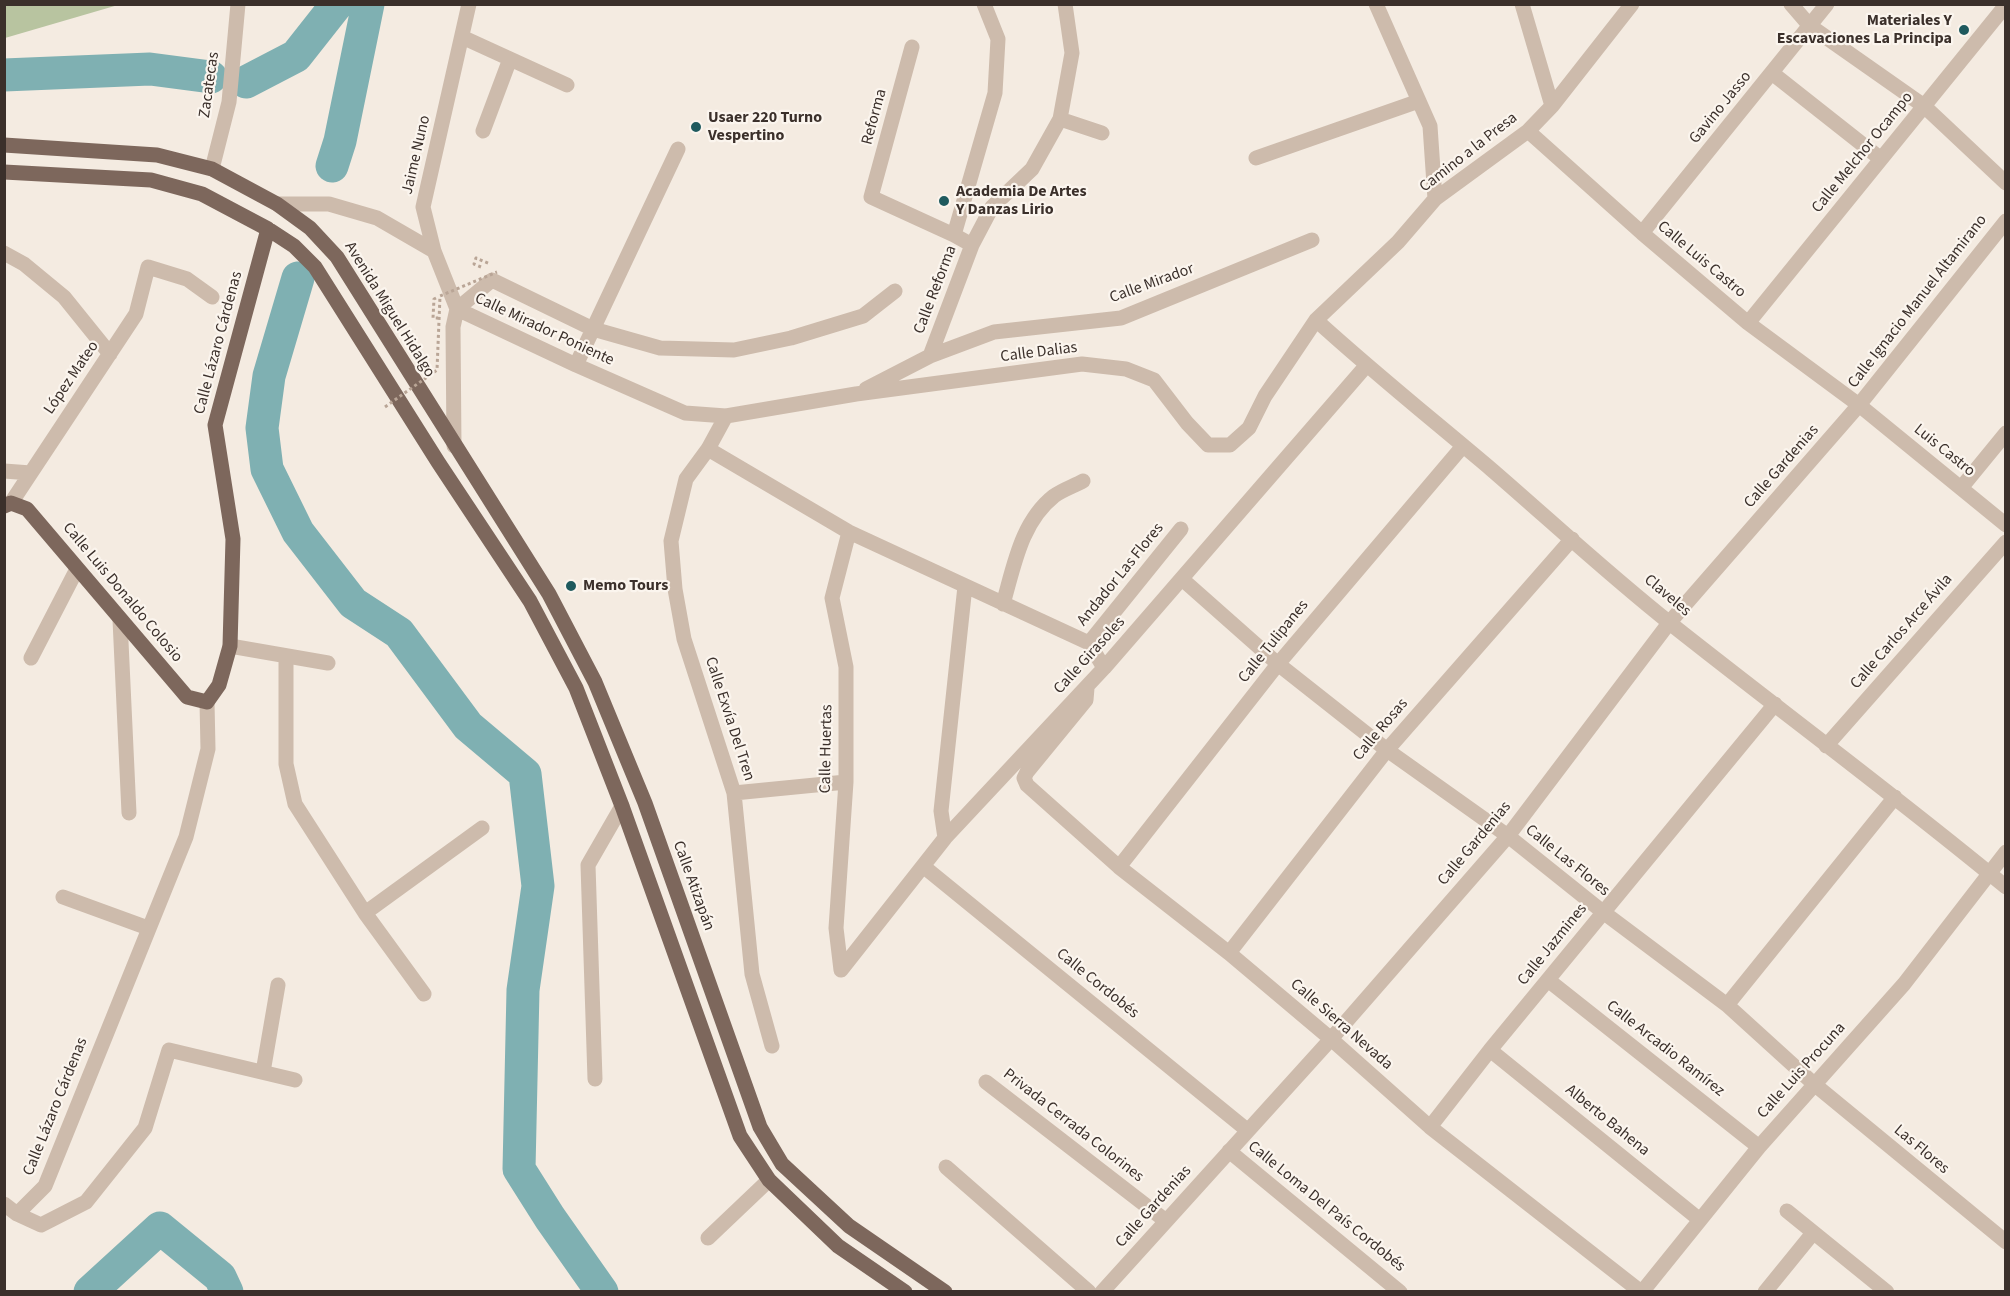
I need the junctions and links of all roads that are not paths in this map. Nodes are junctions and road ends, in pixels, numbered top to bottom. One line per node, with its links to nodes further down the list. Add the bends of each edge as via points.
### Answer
1 (238, 4): 28 (street, Zacatecas, via 228,102)
2 (469, 4): 12 (street, Jaime Nuno)
3 (984, 4): 36 (street, Calle Reforma, via 998,39 995,93)
4 (1065, 4): 20 (street, Calle Reforma, via 1072,53)
5 (1376, 4): 17 (street)
6 (1522, 4): 18 (street)
7 (1632, 4): 18 (street, Camino a la Presa)
8 (1791, 4): 11 (street)
9 (1827, 4): 11 (street, Gavino Jasso)
10 (2006, 5): 19 (street, Calle Melchor Ocampo)
11 (1810, 26): 15 (street, Gavino Jasso); 19 (street)
12 (462, 37): 14 (street); 39 (street, Jaime Nuno, via 423,207)
13 (912, 47): 36 (street, Reforma, via 872,196)
14 (510, 59): 16 (street); 21 (street)
15 (1772, 73): 27 (street); 35 (street, Gavino Jasso)
16 (567, 85)
17 (1419, 101): 26 (street); 31 (street, via 1430,126)
18 (1552, 106): 22 (street, Camino a la Presa)
19 (1924, 106): 27 (street, Calle Melchor Ocampo); 30 (street)
20 (1060, 119): 23 (street); 38 (street, Calle Reforma, via 1032,169 992,207)
21 (483, 131)
22 (1528, 131): 31 (street, Camino a la Presa); 35 (street, Calle Luis Castro)
23 (1102, 133)
24 (4, 145): 28 (main road, Avenida Miguel Hidalgo, via 157,155)
25 (678, 149): 46 (street)
26 (1256, 158)
27 (1881, 159): 45 (street, Calle Melchor Ocampo)
28 (213, 169): 32 (main road, Avenida Miguel Hidalgo)
29 (5, 172): 34 (main road, via 151,180 202,194)
30 (2006, 183)
31 (1435, 199): 44 (street, Camino a la Presa, via 1398,242)
32 (277, 204): 39 (street, via 329,204 377,218); 55 (main road, Avenida Miguel Hidalgo, via 310,228 337,257)
33 (2006, 221): 52 (street, Calle Ignacio Manuel Altamirano)
34 (268, 229): 75 (main road, Calle Lázaro Cárdenas, via 215,425 233,539); 89 (main road, via 294,246 315,267 530,601 576,688)
35 (1642, 233): 45 (street, Calle Luis Castro)
36 (954, 235): 38 (street)
37 (1312, 240): 48 (street, Calle Mirador, via 1121,318 994,332)
38 (972, 245): 48 (street, Calle Reforma)
39 (434, 251): 43 (street, Jaime Nuno)
40 (4, 253): 47 (street, via 64,297)
41 (895, 291): 46 (street, Calle Mirador Poniente, via 863,316 734,350 660,348)
42 (212, 297): 47 (street, López Mateo, via 187,279 148,267 136,314)
43 (457, 309): 46 (street, Calle Mirador Poniente, via 492,280); 49 (street, Calle Mirador Poniente); 55 (street, via 453,327)
44 (1316, 320): 50 (street, Claveles); 51 (street, Calle Dalias, via 1265,396 1249,428 1230,445 1208,445 1154,380 1126,369 1082,364)
45 (1748, 323): 52 (street, Calle Luis Castro)
46 (594, 329): 49 (street)
47 (110, 354): 59 (street, López Mateo)
48 (930, 356): 51 (street, Calle Reforma)
49 (576, 365): 53 (street, Calle Mirador Poniente, via 685,412)
50 (1366, 366): 56 (street, Claveles); 69 (street, Calle Girasoles)
51 (856, 394): 53 (street)
52 (1859, 405): 61 (street, Luis Castro); 73 (street, Calle Gardenias)
53 (726, 416): 57 (street, Calle Exvía Del Tren)
54 (2006, 433): 61 (street)
55 (454, 446): 131 (main road, Calle Atizapán, via 549,594 595,682 645,803 760,1127 782,1164 849,1226)
56 (1463, 446): 66 (street, Claveles); 79 (street, Calle Tulipanes)
57 (708, 449): 65 (street); 87 (street, Calle Exvía Del Tren, via 686,479 671,541 684,639)
58 (4, 471): 59 (street)
59 (31, 473): 62 (street, López Mateo)
60 (1083, 481): 71 (street, via 1054,496 1028,525)
61 (1961, 488): 63 (street, Luis Castro)
62 (8, 504): 68 (main road, Calle Luis Donaldo Colosio, via 27,509)
63 (2006, 525)
64 (1181, 529): 74 (street, Andador Las Flores)
65 (849, 532): 70 (street); 86 (street, Calle Huertas, via 832,598 846,667)
66 (1572, 539): 73 (street, Claveles); 85 (street, Calle Rosas)
67 (2006, 542): 84 (street, Calle Carlos Arce Ávila)
68 (77, 569): 72 (main road, Calle Luis Donaldo Colosio); 77 (street)
69 (1182, 579): 79 (street, Calle Las Flores); 80 (street, Calle Girasoles)
70 (965, 586): 71 (street); 93 (street, via 941,811)
71 (1003, 604): 74 (street)
72 (120, 620): 82 (main road, Calle Luis Donaldo Colosio, via 187,697); 90 (street)
73 (1669, 623): 83 (street, Claveles); 92 (street, Calle Gardenias)
74 (1089, 643): 80 (street)
75 (230, 646): 76 (street); 82 (main road, Calle Lázaro Cárdenas, via 219,685)
76 (286, 656): 78 (street); 101 (street, via 286,764 295,804)
77 (31, 658)
78 (328, 663)
79 (1278, 664): 85 (street, Calle Las Flores); 96 (street, Calle Tulipanes)
80 (1104, 668): 81 (street, Calle Girasoles)
81 (1086, 688): 93 (street, Calle Girasoles); 96 (street, Calle Sierra Nevada, via 1086,700 1024,778 1027,785)
82 (207, 702): 102 (street, Calle Lázaro Cárdenas, via 208,749 186,837)
83 (1775, 704): 84 (street, Claveles); 100 (street, Calle Jazmines)
84 (1826, 746): 88 (street, Claveles)
85 (1387, 750): 92 (street, Calle Las Flores); 103 (street, Calle Rosas)
86 (846, 782): 87 (street); 104 (street, Calle Huertas, via 836,927)
87 (734, 793): 110 (street, Calle Exvía Del Tren, via 752,974)
88 (1895, 797): 97 (street, Claveles); 108 (street)
89 (622, 806): 113 (street, via 588,865); 122 (main road, via 740,1136)
90 (129, 813)
91 (482, 828): 101 (street)
92 (1508, 836): 100 (street, Calle Las Flores); 109 (street, Calle Gardenias)
93 (945, 838): 95 (street, Calle Girasoles)
94 (2006, 852): 97 (street, Calle Luis Procuna)
95 (923, 866): 104 (street, Calle Girasoles); 118 (street, Calle Cordobés)
96 (1119, 867): 103 (street, Calle Sierra Nevada)
97 (1988, 873): 98 (street, Claveles); 116 (street, Calle Luis Procuna, via 1904,984)
98 (2006, 887)
99 (63, 897): 102 (street)
100 (1603, 912): 105 (street, Calle Jazmines); 108 (street, Calle Las Flores)
101 (365, 913): 107 (street)
102 (148, 928): 123 (street, Calle Lázaro Cárdenas, via 45,1186)
103 (1229, 953): 109 (street, Calle Sierra Nevada)
104 (841, 970)
105 (1548, 980): 111 (street, Calle Jazmines); 119 (street, Calle Arcadio Ramírez)
106 (278, 985): 112 (street)
107 (424, 994)
108 (1727, 1005): 116 (street, Calle Las Flores)
109 (1331, 1039): 117 (street, Calle Sierra Nevada); 118 (street, Calle Gardenias)
110 (772, 1046)
111 (1490, 1050): 117 (street, Calle Jazmines); 125 (street, Alberto Bahena)
112 (263, 1072): 114 (street, Calle Lázaro Cárdenas); 123 (street, Calle Lázaro Cárdenas, via 169,1050 145,1128 86,1202 40,1225)
113 (595, 1079)
114 (295, 1080)
115 (987, 1082): 126 (street, Privada Cerrada Colorines)
116 (1814, 1084): 119 (street, Calle Luis Procuna); 129 (street, Las Flores)
117 (1430, 1127): 135 (street, Calle Sierra Nevada)
118 (1247, 1130): 120 (street, Calle Gardenias)
119 (1759, 1146): 125 (street, Calle Luis Procuna)
120 (1229, 1151): 126 (street, Calle Gardenias); 134 (street, Calle Loma Del País Cordobés)
121 (946, 1167): 132 (street)
122 (769, 1180): 128 (street); 130 (main road, via 838,1246)
123 (8, 1207)
124 (1787, 1211): 127 (street)
125 (1700, 1220): 135 (street, Calle Luis Procuna)
126 (1166, 1221): 133 (street, Calle Gardenias)
127 (1813, 1233): 136 (street); 137 (street)
128 (708, 1238)
129 (2006, 1242)
130 (905, 1292)
131 (945, 1292)
132 (1089, 1292)
133 (1102, 1292)
134 (1400, 1292)
135 (1641, 1292)
136 (1765, 1292)
137 (1887, 1292)

